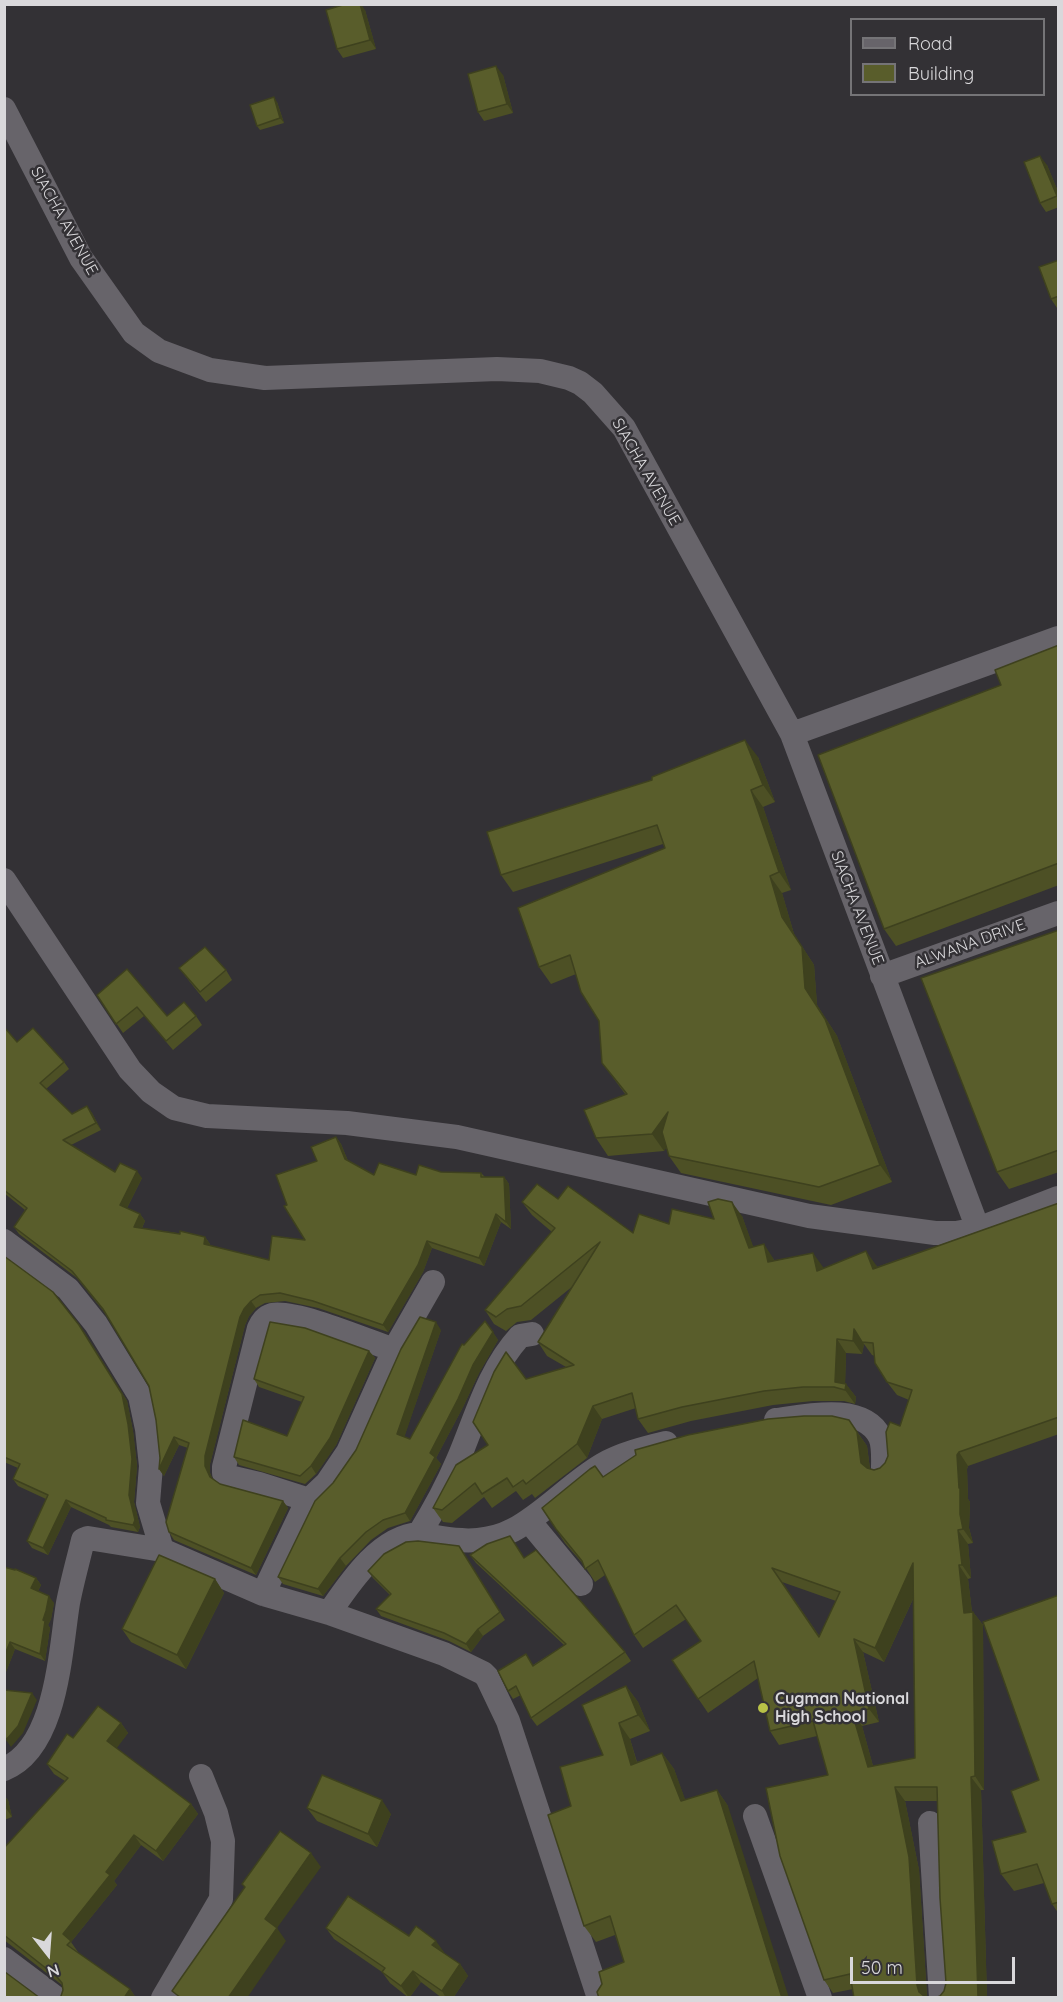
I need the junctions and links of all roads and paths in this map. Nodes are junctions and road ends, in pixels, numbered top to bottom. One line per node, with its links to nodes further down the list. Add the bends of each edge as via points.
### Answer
1 (4, 109): 3 (street, SIACHA AVENUE, via 81,258 134,333 159,351 210,370 265,378 497,369 540,371 569,378 593,393 624,428)
2 (1059, 638): 3 (street)
3 (792, 734): 6 (street, SIACHA AVENUE)
4 (4, 880): 8 (street, via 130,1070 174,1108 207,1116 347,1123 437,1134 809,1216 935,1233)
5 (1059, 913): 6 (street, ALWANA DRIVE)
6 (882, 976): 8 (street, SIACHA AVENUE)
7 (1059, 1197): 8 (street)
8 (978, 1229)
9 (4, 1241): 19 (street, via 68,1289 96,1324 140,1396 151,1466 148,1503)
10 (433, 1282): 12 (street)
11 (532, 1334): 18 (street, via 520,1336 499,1364 447,1486)
12 (394, 1350): 16 (street, via 348,1452 327,1483); 16 (street, via 301,1317 272,1315 264,1319 224,1473)
13 (753, 1422): 15 (street, via 833,1414 866,1421 879,1436)
14 (692, 1436): 17 (street, via 602,1465)
15 (883, 1469)
16 (309, 1500): 21 (street)
17 (528, 1521): 18 (street, via 485,1540); 20 (street)
18 (419, 1534): 22 (street, via 380,1551 360,1569)
19 (162, 1550): 21 (street); 23 (street, via 93,1538 83,1540 49,1707 33,1746 19,1762)
20 (581, 1584)
21 (263, 1594): 22 (street)
22 (329, 1613): 30 (street, via 444,1654 487,1677 508,1721)
23 (4, 1769)
24 (201, 1776): 29 (street, via 223,1841 220,1899)
25 (755, 1816): 31 (street)
26 (930, 1823): 32 (street)
27 (4, 1959): 28 (street)
28 (56, 1998)
29 (163, 1998)
30 (599, 1998)
31 (820, 1998)
32 (941, 1998)

